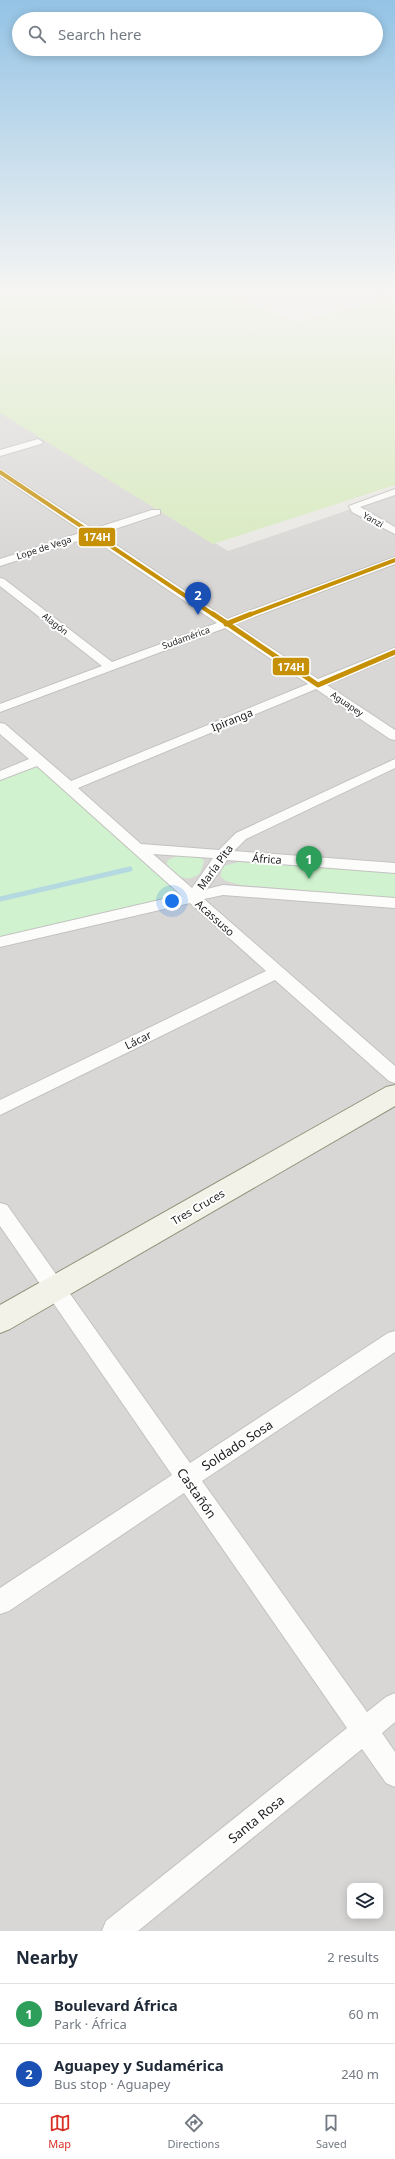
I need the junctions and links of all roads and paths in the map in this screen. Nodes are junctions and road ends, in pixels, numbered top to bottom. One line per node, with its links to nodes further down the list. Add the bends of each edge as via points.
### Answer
1 (38, 442): 2 (street)
2 (0, 453)
3 (0, 472): 7 (street, Aguapey)
4 (395, 492): 6 (street, Yanzi, via 354,506 356,510)
5 (156, 512): 7 (street, Lope de Vega)
6 (395, 531)
7 (90, 533): 9 (street, Lope de Vega); 11 (street, Aguapey)
8 (395, 560): 11 (street, Sudamérica)
9 (0, 563)
10 (0, 581): 13 (street, Alagón)
11 (226, 624): 13 (street, Sudamérica); 14 (street, Aguapey)
12 (395, 652): 14 (street, Ipiranga)
13 (110, 666): 15 (street, Sudamérica)
14 (318, 685): 17 (street, Aguapey); 21 (street, Ipiranga)
15 (0, 708)
16 (0, 727): 18 (street, Acassuso)
17 (395, 736)
18 (39, 760): 20 (street); 21 (street, Acassuso)
19 (395, 764): 23 (street, María Pita, via 241,836)
20 (0, 776)
21 (69, 787): 22 (street, Acassuso)
22 (139, 848): 23 (street, África); 25 (street, Acassuso)
23 (222, 856): 24 (street, África); 25 (street, María Pita, via 206,882)
24 (395, 868)
25 (192, 898): 26 (street, via 223,890); 27 (street, María Pita); 28 (street, Acassuso)
26 (395, 902)
27 (0, 942)
28 (276, 973): 29 (street, Acassuso); 31 (street, Lácar)
29 (395, 1076)
30 (395, 1094): 33 (street, Tres Cruces)
31 (0, 1108)
32 (0, 1211): 33 (street, Castañón)
33 (54, 1290): 34 (street, Tres Cruces); 36 (street, Castañón)
34 (0, 1320)
35 (395, 1340): 36 (street, Soldado Sosa)
36 (186, 1478): 37 (street, Soldado Sosa); 39 (street, Castañón)
37 (0, 1602)
38 (395, 1706): 39 (street, Santa Rosa)
39 (365, 1730): 40 (street, Castañón); 41 (street, Santa Rosa)
40 (395, 1774)
41 (116, 1931)

